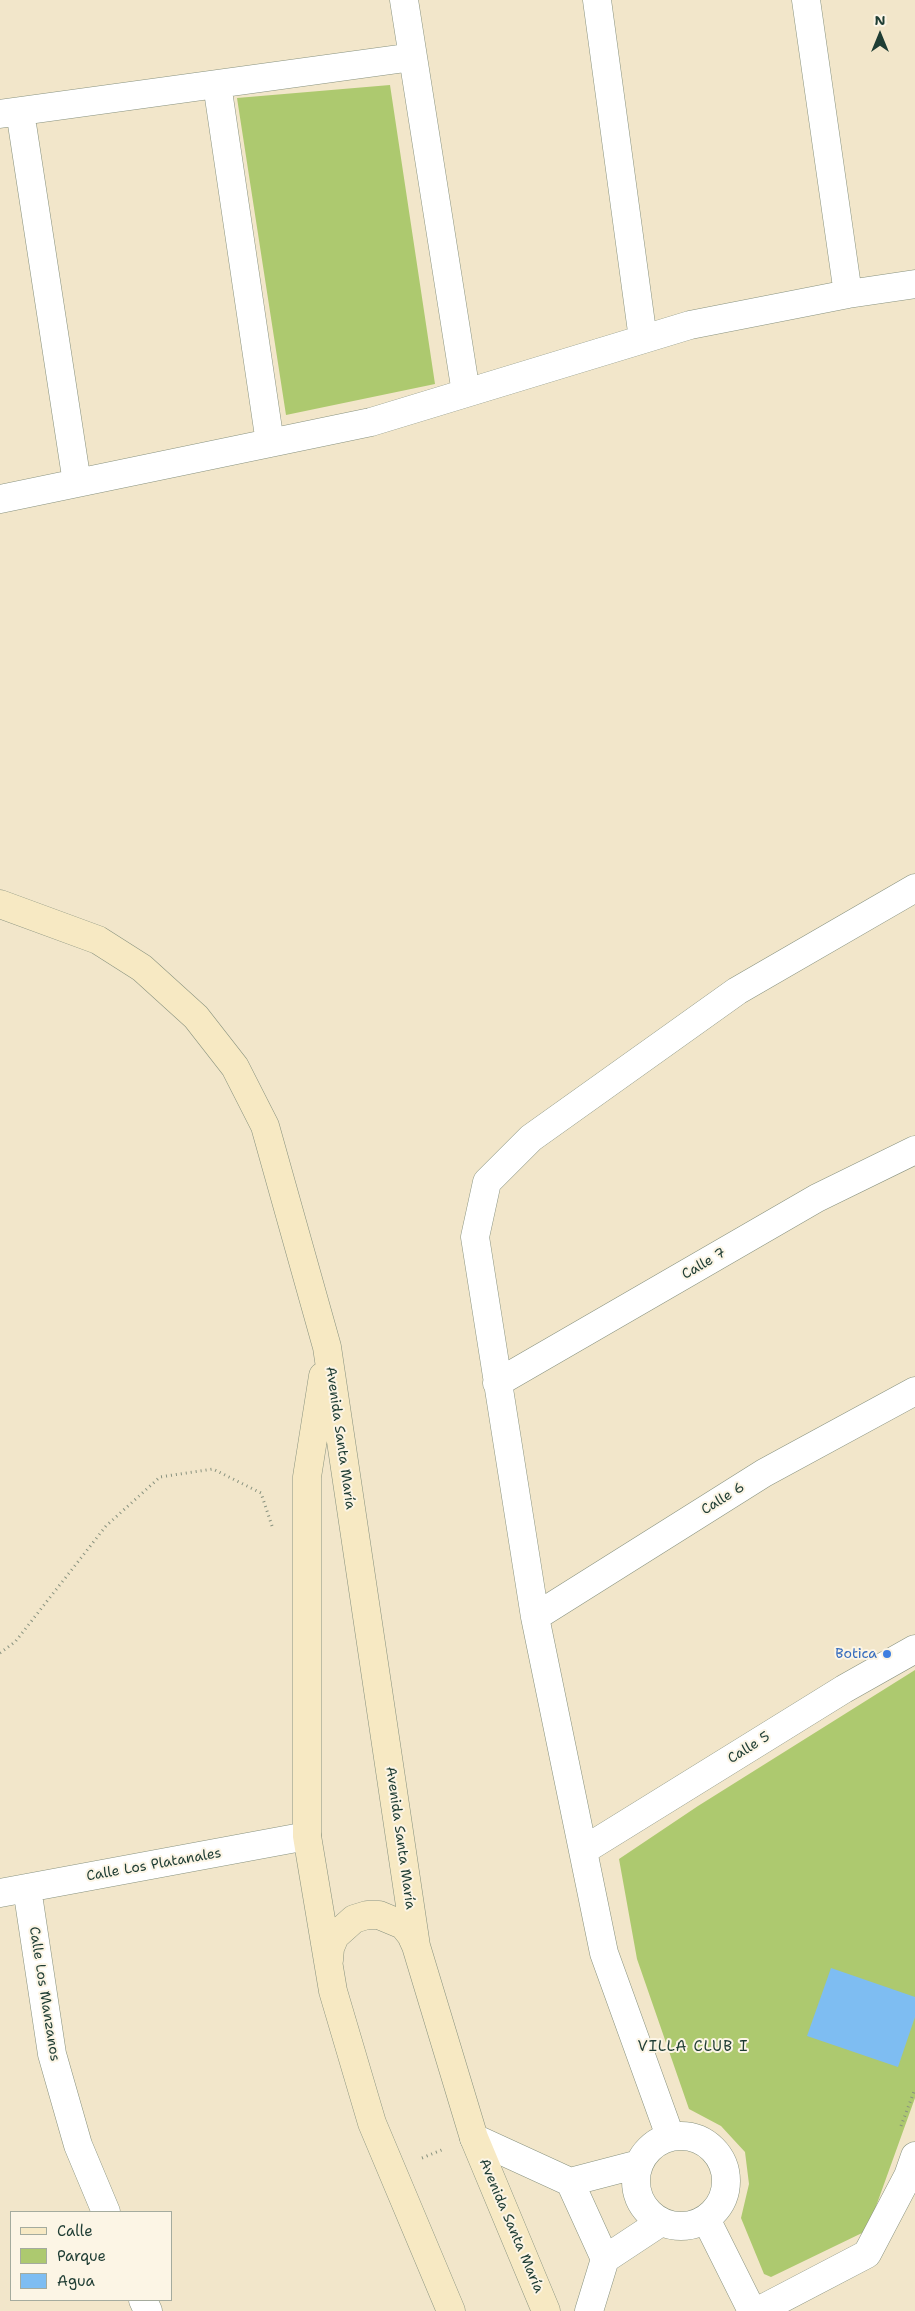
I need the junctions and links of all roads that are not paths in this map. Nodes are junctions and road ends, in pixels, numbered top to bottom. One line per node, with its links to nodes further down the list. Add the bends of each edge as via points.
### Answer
1 (404, 0): 4 (street)
2 (597, 0): 9 (street)
3 (806, 0): 8 (street)
4 (413, 57): 5 (street); 10 (street)
5 (217, 84): 6 (street); 11 (street)
6 (10, 112): 12 (street)
7 (915, 284): 8 (street)
8 (848, 294): 9 (street, via 690,325)
9 (643, 339): 10 (street)
10 (466, 393): 11 (street, via 371,422)
11 (270, 443): 12 (street)
12 (77, 483): 13 (street)
13 (0, 498)
14 (915, 888): 18 (street, via 738,991 531,1138 487,1182 475,1237)
15 (0, 904): 17 (main road, Avenida Santa María, via 98,940 142,968 196,1017 234,1067 265,1126)
16 (915, 1150): 18 (street, Calle 7, via 817,1198)
17 (327, 1347): 22 (main road, Avenida Santa María, via 307,1477); 26 (main road, Avenida Santa María)
18 (497, 1383): 20 (street)
19 (915, 1390): 20 (street, Calle 6, via 764,1473)
20 (536, 1617): 23 (street)
21 (915, 1650): 23 (street, Calle 5, via 844,1689)
22 (307, 1836): 24 (street, Calle Los Platanales); 27 (main road, Avenida Santa María)
23 (584, 1850): 28 (street, via 604,1953)
24 (26, 1888): 25 (street, Calle Los Platanales); 33 (street, Calle Los Manzanos, via 52,2054 78,2145)
25 (0, 1893)
26 (416, 1946): 27 (main road, via 412,1935 402,1925 386,1917 367,1915 354,1919 335,1936); 29 (main road, Avenida Santa María)
27 (329, 1960): 37 (main road, Avenida Santa María, via 333,1991 369,2114)
28 (670, 2136): 31 (street, via 646,2152); 34 (street, via 698,2139 720,2156 727,2184 717,2209)
29 (474, 2138): 32 (street); 38 (main road, Avenida Santa María)
30 (915, 2156): 41 (street, via 908,2176 867,2254)
31 (638, 2164): 32 (street); 35 (street, via 637,2191 642,2204)
32 (570, 2182): 36 (street)
33 (106, 2211)
34 (706, 2219): 35 (street, via 684,2225); 40 (street)
35 (661, 2222): 36 (street)
36 (605, 2259): 39 (street)
37 (451, 2311)
38 (546, 2311)
39 (589, 2311)
40 (752, 2311)
41 (758, 2311)

